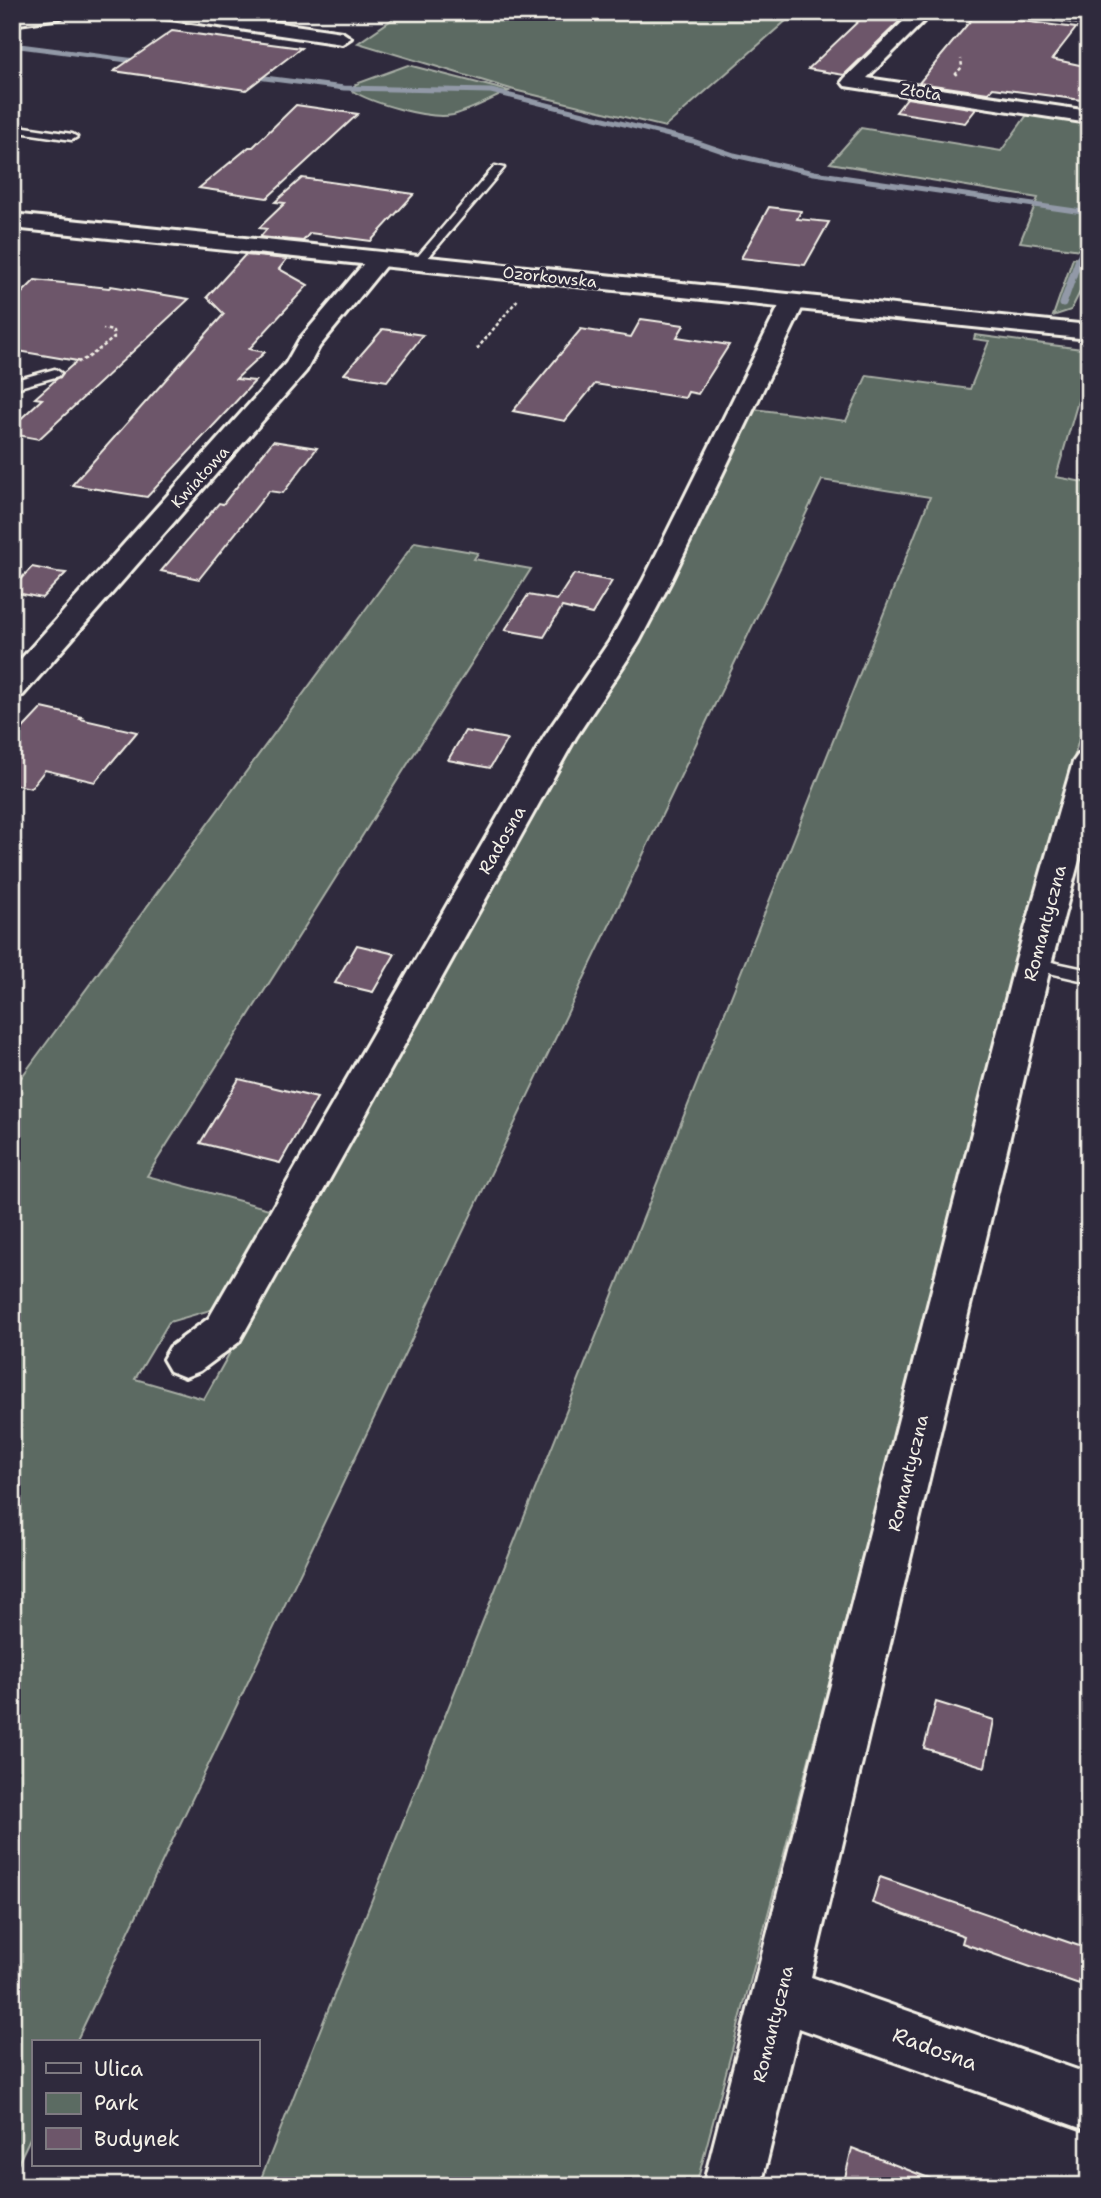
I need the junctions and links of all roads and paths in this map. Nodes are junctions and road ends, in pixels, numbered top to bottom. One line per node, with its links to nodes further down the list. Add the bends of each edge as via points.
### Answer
1 (60, 12): 6 (street)
2 (164, 12): 7 (street)
3 (924, 12): 8 (street, Złota, via 852,82)
4 (1052, 12): 5 (street)
5 (1089, 18)
6 (12, 19)
7 (342, 38)
8 (1089, 117)
9 (12, 128): 10 (lane)
10 (72, 137)
11 (499, 168): 14 (lane)
12 (12, 220): 13 (street, Ozorkowska)
13 (379, 260): 14 (street, Ozorkowska); 22 (street, Kwiatowa, via 308,345 298,366)
14 (417, 264): 16 (street, Ozorkowska)
15 (524, 292): 19 (path)
16 (793, 302): 18 (street, Ozorkowska); 26 (street, Radosna, via 624,642 560,737 224,1330)
17 (103, 330): 20 (path, via 113,331 114,338 89,358)
18 (1089, 332)
19 (477, 349)
20 (55, 373): 21 (lane)
21 (12, 386)
22 (12, 688)
23 (1089, 762): 24 (street, Romantyczna)
24 (1033, 964): 25 (lane); 27 (street, Romantyczna)
25 (1089, 976)
26 (185, 1359)
27 (780, 1994): 28 (street, Radosna); 29 (street, Romantyczna)
28 (1089, 2103)
29 (732, 2186)

